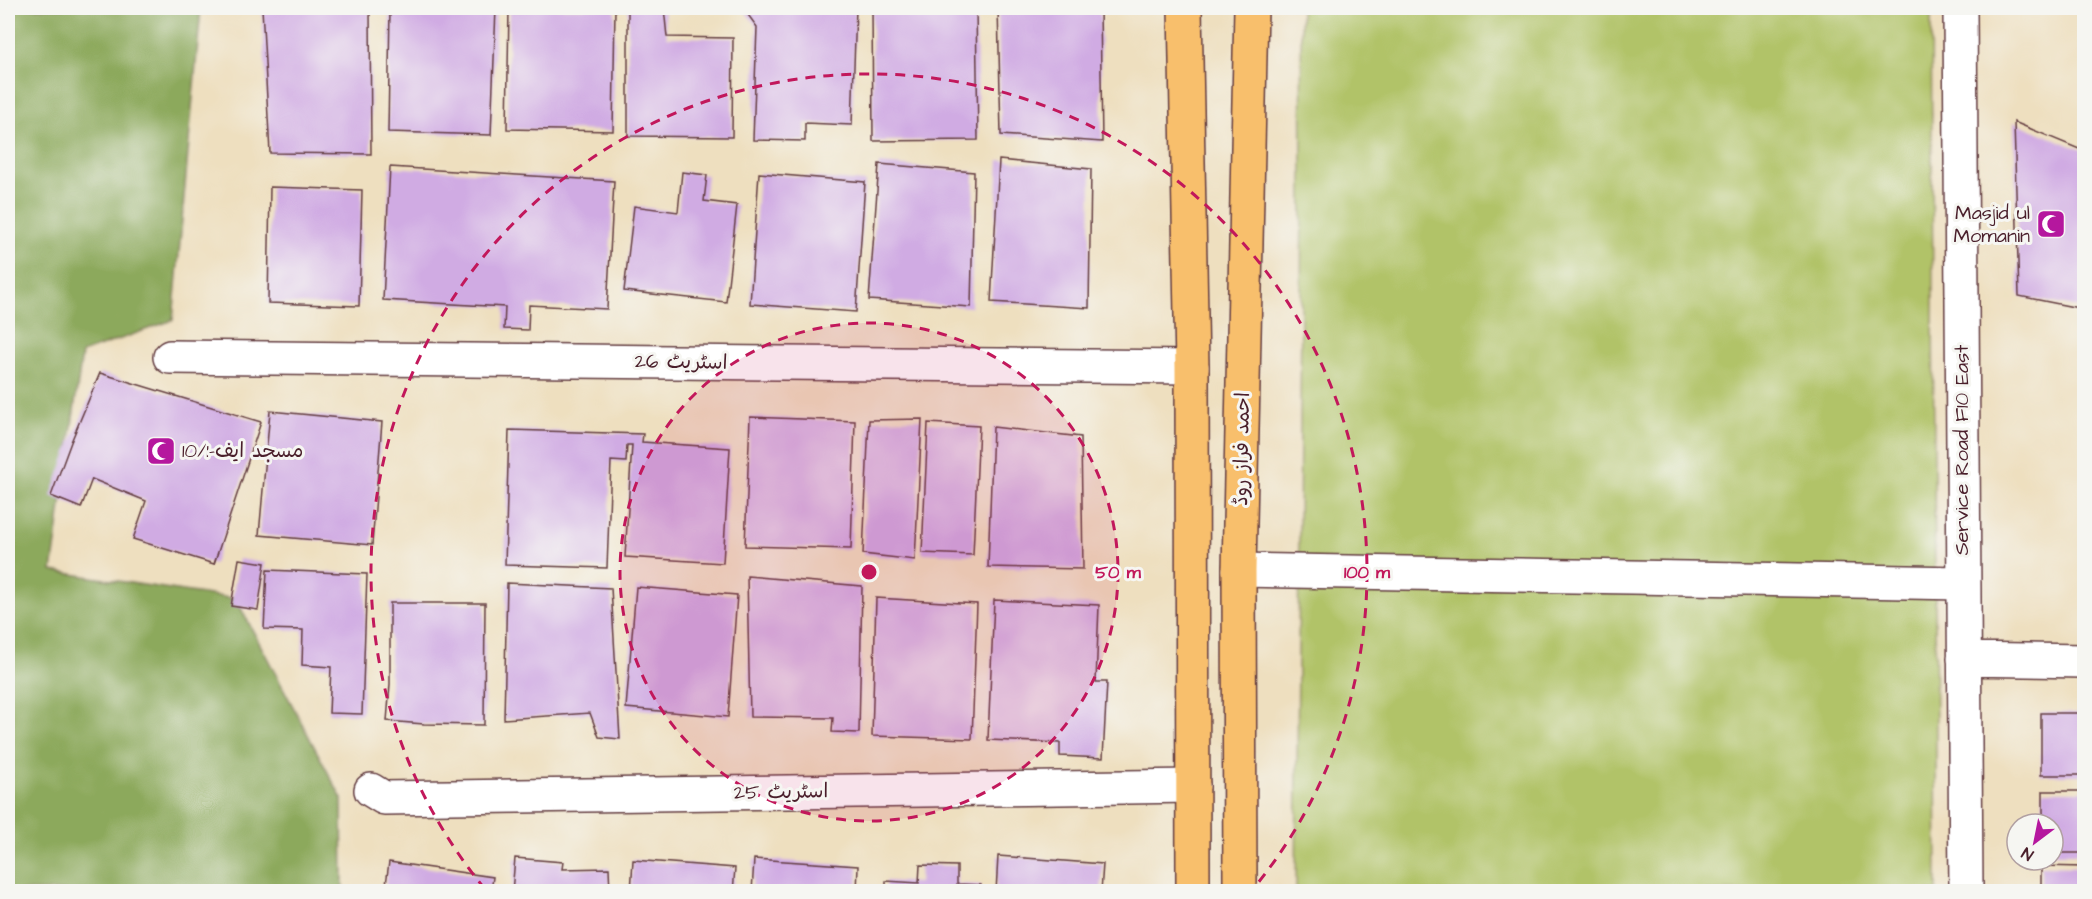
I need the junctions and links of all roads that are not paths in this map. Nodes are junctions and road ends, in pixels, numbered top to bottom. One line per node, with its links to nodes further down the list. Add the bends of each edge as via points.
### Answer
1 (1185, 8): 5 (main road)
2 (1251, 8): 6 (main road, احمد فراز روڈ)
3 (1960, 8): 7 (street, Service Road F10 East)
4 (170, 357): 5 (street, اسٹریٹ 26)
5 (1192, 367): 10 (main road)
6 (1239, 570): 7 (street); 11 (main road, احمد فراز روڈ)
7 (1962, 583): 8 (street, Service Road F10 East)
8 (1964, 659): 9 (street); 16 (street, Service Road F10 East)
9 (2085, 661)
10 (1193, 674): 11 (main road); 12 (main road)
11 (1239, 675): 15 (main road, احمد فراز روڈ)
12 (1193, 786): 13 (street, اسٹریٹ 25, via 384,798); 14 (main road)
13 (371, 790)
14 (1193, 891)
15 (1240, 891)
16 (1966, 891)

